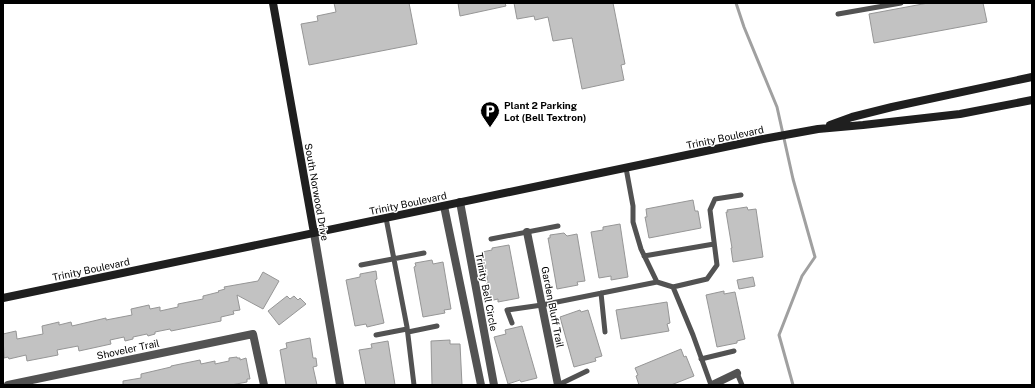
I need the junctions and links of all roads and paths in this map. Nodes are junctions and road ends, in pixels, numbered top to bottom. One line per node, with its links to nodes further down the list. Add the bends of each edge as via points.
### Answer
1 (273, 3): 14 (main road, South Norwood Drive)
2 (901, 3): 3 (lane)
3 (838, 14)
4 (1032, 77): 6 (main road, Trinity Boulevard, via 852,117)
5 (1032, 100): 6 (main road, Trinity Boulevard, via 960,114)
6 (818, 129): 7 (main road, Trinity Boulevard)
7 (626, 168): 9 (main road, Trinity Boulevard); 18 (lane, via 634,222)
8 (741, 195): 16 (lane, via 715,199 710,210)
9 (460, 202): 10 (main road, Trinity Boulevard); 40 (street, Trinity Bell Circle)
10 (444, 206): 11 (main road, Trinity Boulevard); 39 (street)
11 (386, 218): 14 (main road, Trinity Boulevard); 19 (lane)
12 (558, 226): 13 (lane)
13 (527, 232): 15 (lane); 25 (street, Garden Bluff Trail)
14 (314, 233): 24 (main road, Trinity Boulevard); 37 (street, South Norwood Drive)
15 (491, 239)
16 (714, 244): 18 (lane); 22 (lane, via 717,265 707,279)
17 (424, 253): 19 (lane)
18 (644, 256): 21 (lane)
19 (393, 260): 20 (lane); 28 (lane)
20 (361, 265)
21 (657, 282): 22 (lane); 23 (lane)
22 (673, 287): 32 (lane)
23 (601, 293): 25 (lane); 29 (lane)
24 (3, 298)
25 (542, 305): 26 (lane, via 507,310); 41 (street, Garden Bluff Trail)
26 (512, 323)
27 (437, 326): 28 (lane)
28 (407, 331): 30 (lane); 38 (lane)
29 (605, 332)
30 (376, 335)
31 (734, 351): 32 (lane)
32 (701, 359): 42 (lane)
33 (587, 371): 41 (lane)
34 (737, 373): 42 (street); 43 (lane)
35 (8, 385): 36 (street, Shoveler Trail, via 253,334)
36 (264, 385)
37 (340, 385)
38 (414, 385)
39 (481, 385)
40 (494, 385)
41 (558, 385)
42 (711, 385)
43 (742, 385)

